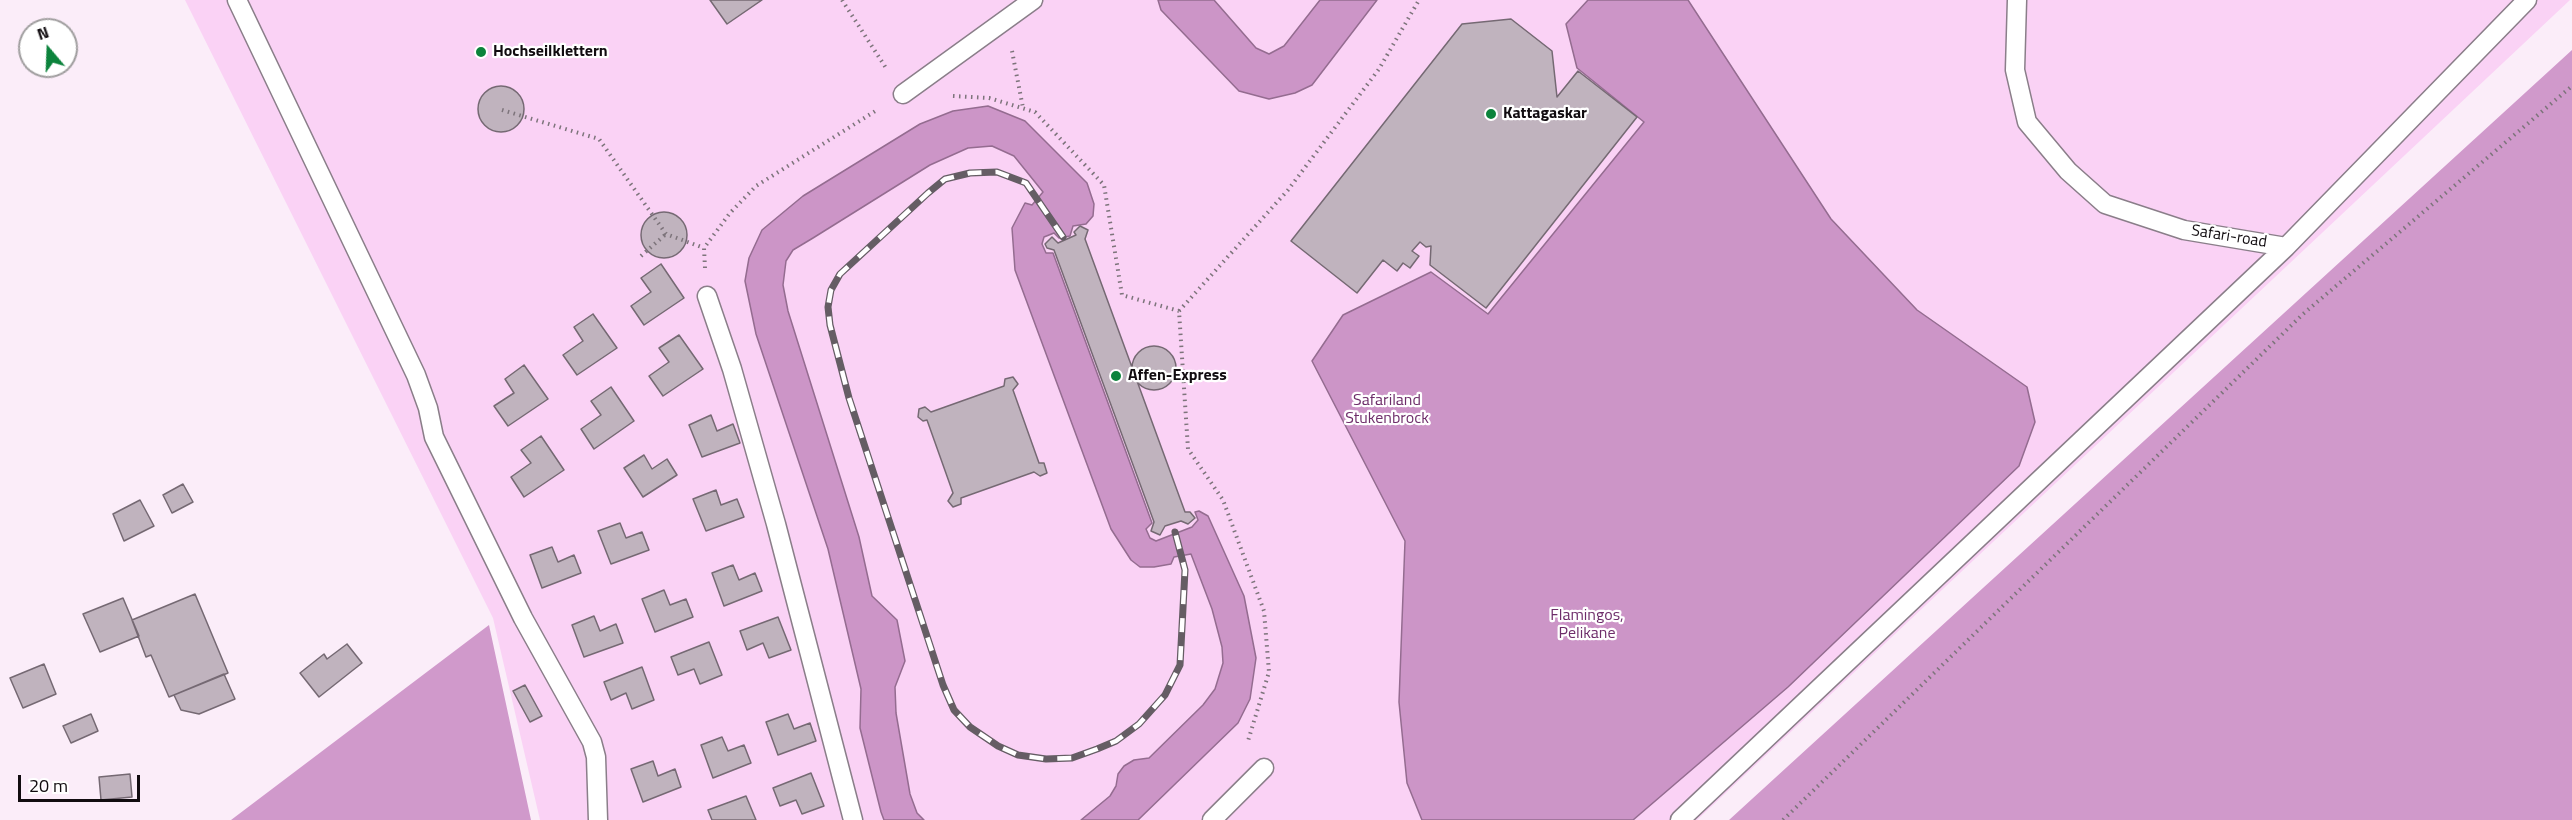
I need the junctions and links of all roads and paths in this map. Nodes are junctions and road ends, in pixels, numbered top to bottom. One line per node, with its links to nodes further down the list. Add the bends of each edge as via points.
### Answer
1 (237, 0): 19 (lane, via 416,375 439,447 524,618 592,742)
2 (842, 0): 9 (path)
3 (1033, 0): 7 (lane)
4 (1419, 0): 17 (path, via 1379,69 1288,190)
5 (2017, 0): 13 (lane, Safari-road, via 2015,70 2027,122 2068,171 2105,204 2184,230)
6 (2527, 0): 13 (lane, Safari-road)
7 (1009, 18): 9 (lane); 10 (path)
8 (2572, 87): 23 (path, via 2303,314)
9 (903, 94): 10 (path, via 988,98); 14 (path, via 756,186)
10 (1023, 108): 17 (path, via 1035,112 1104,185 1122,295)
11 (502, 110): 12 (path, via 599,139)
12 (666, 234): 14 (path); 15 (path)
13 (2286, 247): 22 (lane)
14 (704, 248): 16 (path)
15 (641, 256)
16 (707, 296): 20 (lane, via 776,524)
17 (1179, 311): 18 (path, via 1188,449 1223,500 1264,611 1269,672 1244,753)
18 (1264, 768): 21 (lane)
19 (598, 820)
20 (853, 820)
21 (1212, 820)
22 (1680, 820)
23 (1783, 820)

